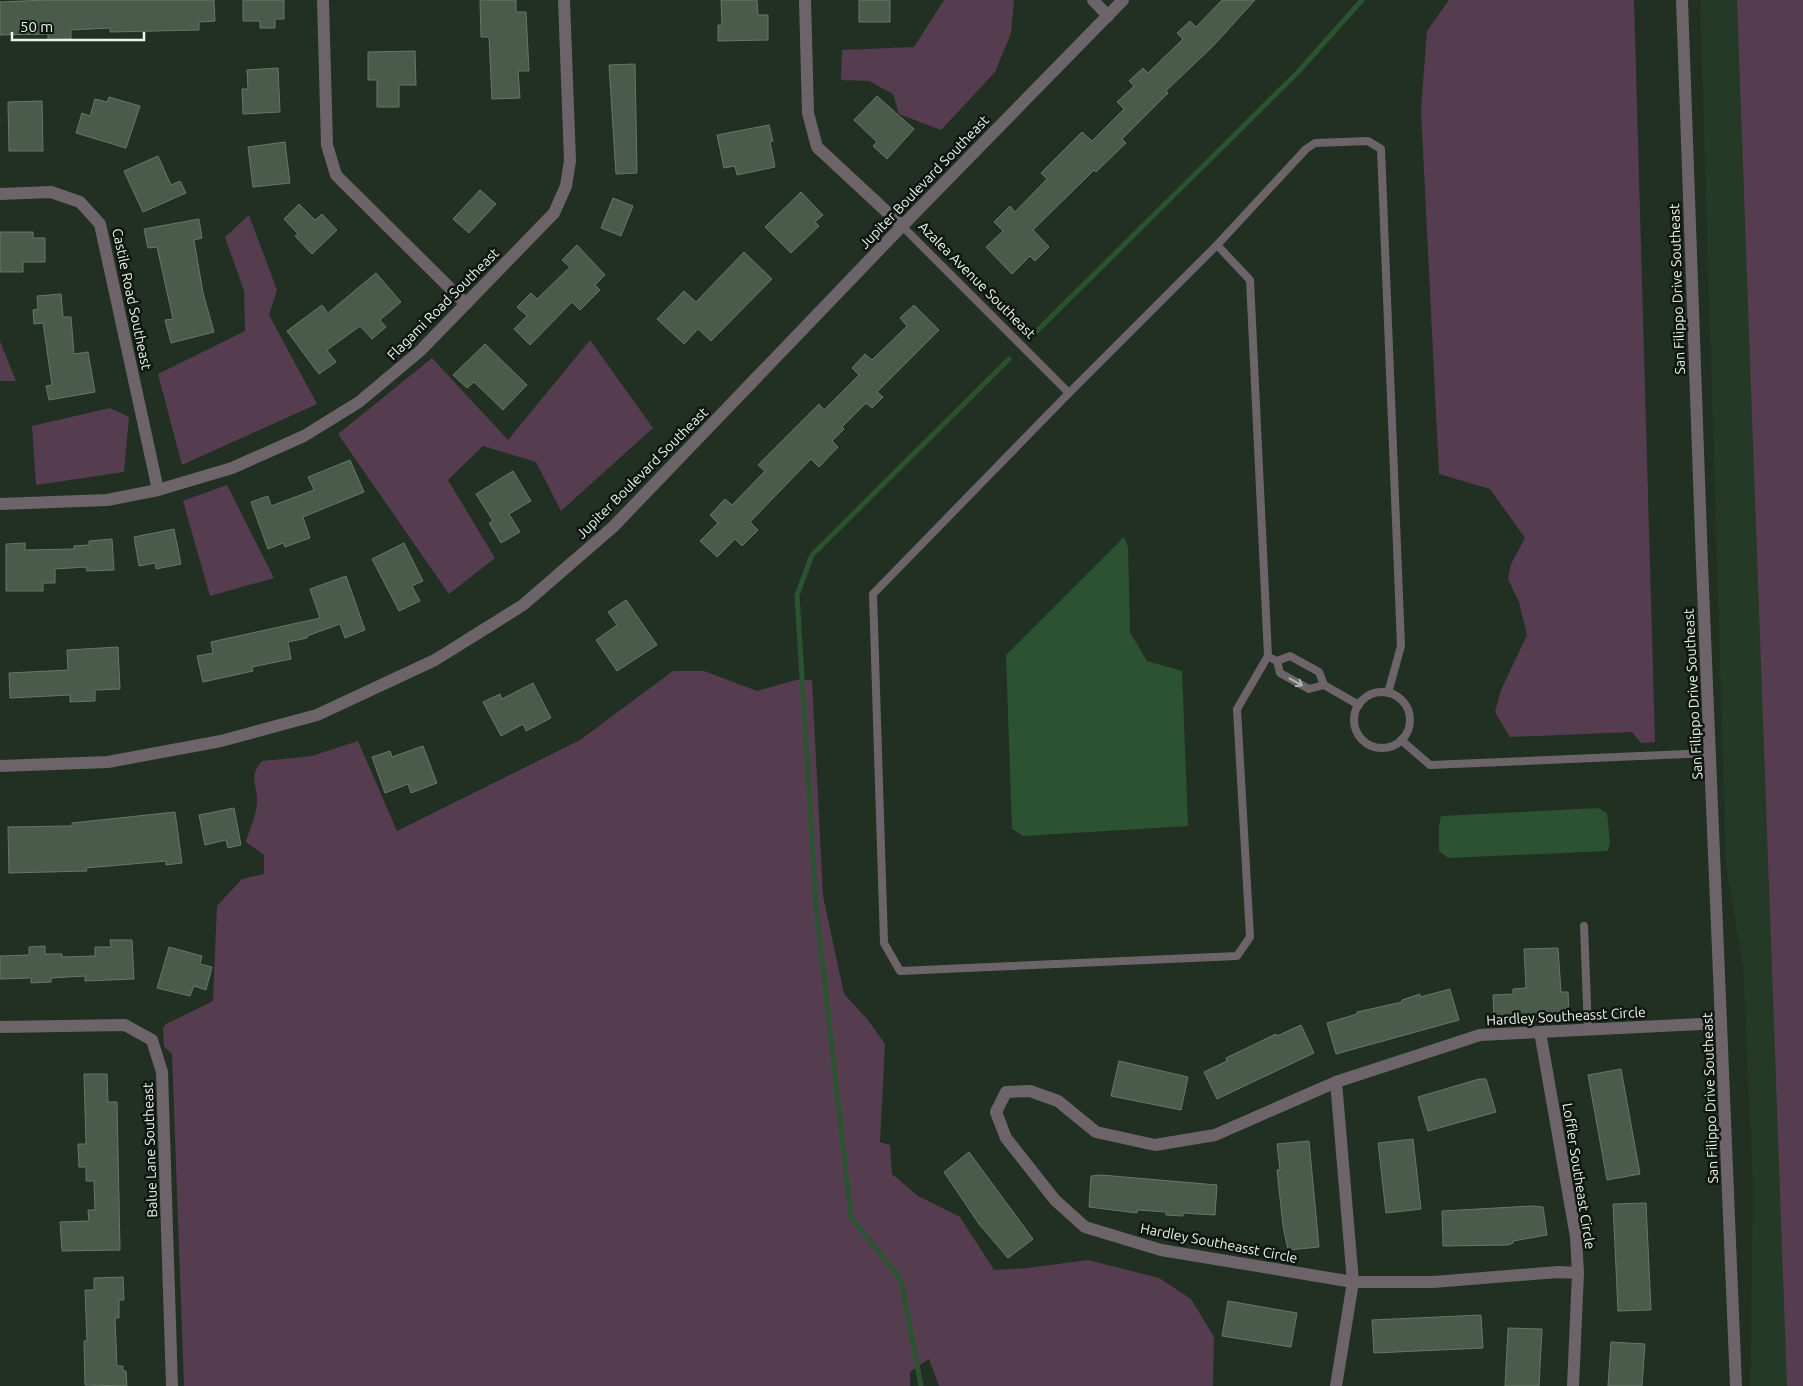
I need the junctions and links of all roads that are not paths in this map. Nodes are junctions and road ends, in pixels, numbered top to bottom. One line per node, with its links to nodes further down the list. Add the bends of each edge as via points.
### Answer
1 (324, 0): 11 (street, via 327,145 336,175)
2 (564, 0): 11 (street, Flagami Road Southeast, via 570,161 566,186 554,213)
3 (805, 0): 9 (street, Azalea Avenue Southeast, via 808,113 817,147)
4 (1093, 0): 7 (street)
5 (1123, 0): 7 (street, Jupiter Boulevard Southeast)
6 (1682, 0): 21 (street, San Filippo Drive Southeast)
7 (1108, 16): 9 (street, Jupiter Boulevard Southeast)
8 (0, 194): 13 (street, Castile Road Southeast, via 51,192 80,202 100,224)
9 (902, 226): 12 (lane, Azalea Avenue Southeast); 22 (street, Jupiter Boulevard Southeast, via 613,527 523,605 435,660 317,715 221,741 108,762)
10 (1217, 245): 12 (lane); 15 (lane, via 1250,280); 18 (lane, via 1316,143 1368,141 1381,149 1401,646)
11 (466, 304): 13 (street, Flagami Road Southeast, via 420,351 359,402 304,436 232,468)
12 (1069, 392): 15 (lane, via 872,594 884,943 900,971 1237,956 1250,936 1237,709)
13 (158, 490): 14 (street, Flagami Road Southeast, via 107,500)
14 (0, 504)
15 (1268, 656): 16 (lane)
16 (1277, 661): 17 (lane, via 1290,656 1319,672); 17 (lane, one-way to 17, via 1280,673 1309,690)
17 (1324, 685): 19 (lane)
18 (1388, 694): 19 (lane, via 1373,694); 20 (lane, via 1398,698 1409,712 1409,729)
19 (1359, 705): 20 (lane, via 1354,723 1362,740 1379,748 1388,748)
20 (1401, 740): 21 (lane, via 1430,765)
21 (1710, 753): 24 (street, San Filippo Drive Southeast)
22 (0, 766)
23 (1584, 926): 26 (lane)
24 (1722, 1023): 26 (street, Hardley Southeasst Circle); 34 (street, San Filippo Drive Southeast)
25 (0, 1027): 31 (street, Balue Lane Southeast, via 124,1025 152,1040 162,1072)
26 (1588, 1030): 27 (street, Hardley Southeasst Circle)
27 (1540, 1032): 28 (street, Hardley Southeasst Circle, via 1480,1035); 29 (street, Loffler Southeast Circle, via 1576,1237)
28 (1336, 1082): 30 (street); 30 (street, Hardley Southeasst Circle, via 1215,1135 1155,1145 1096,1132 1058,1101 1030,1091 1006,1092 996,1112 1006,1138 1055,1200 1085,1228 1161,1250)
29 (1578, 1273): 30 (street, Hardley Southeasst Circle, via 1433,1282); 33 (street, Loffler Southeast Circle)
30 (1353, 1282): 32 (street)
31 (172, 1386)
32 (1336, 1386)
33 (1573, 1386)
34 (1736, 1386)

